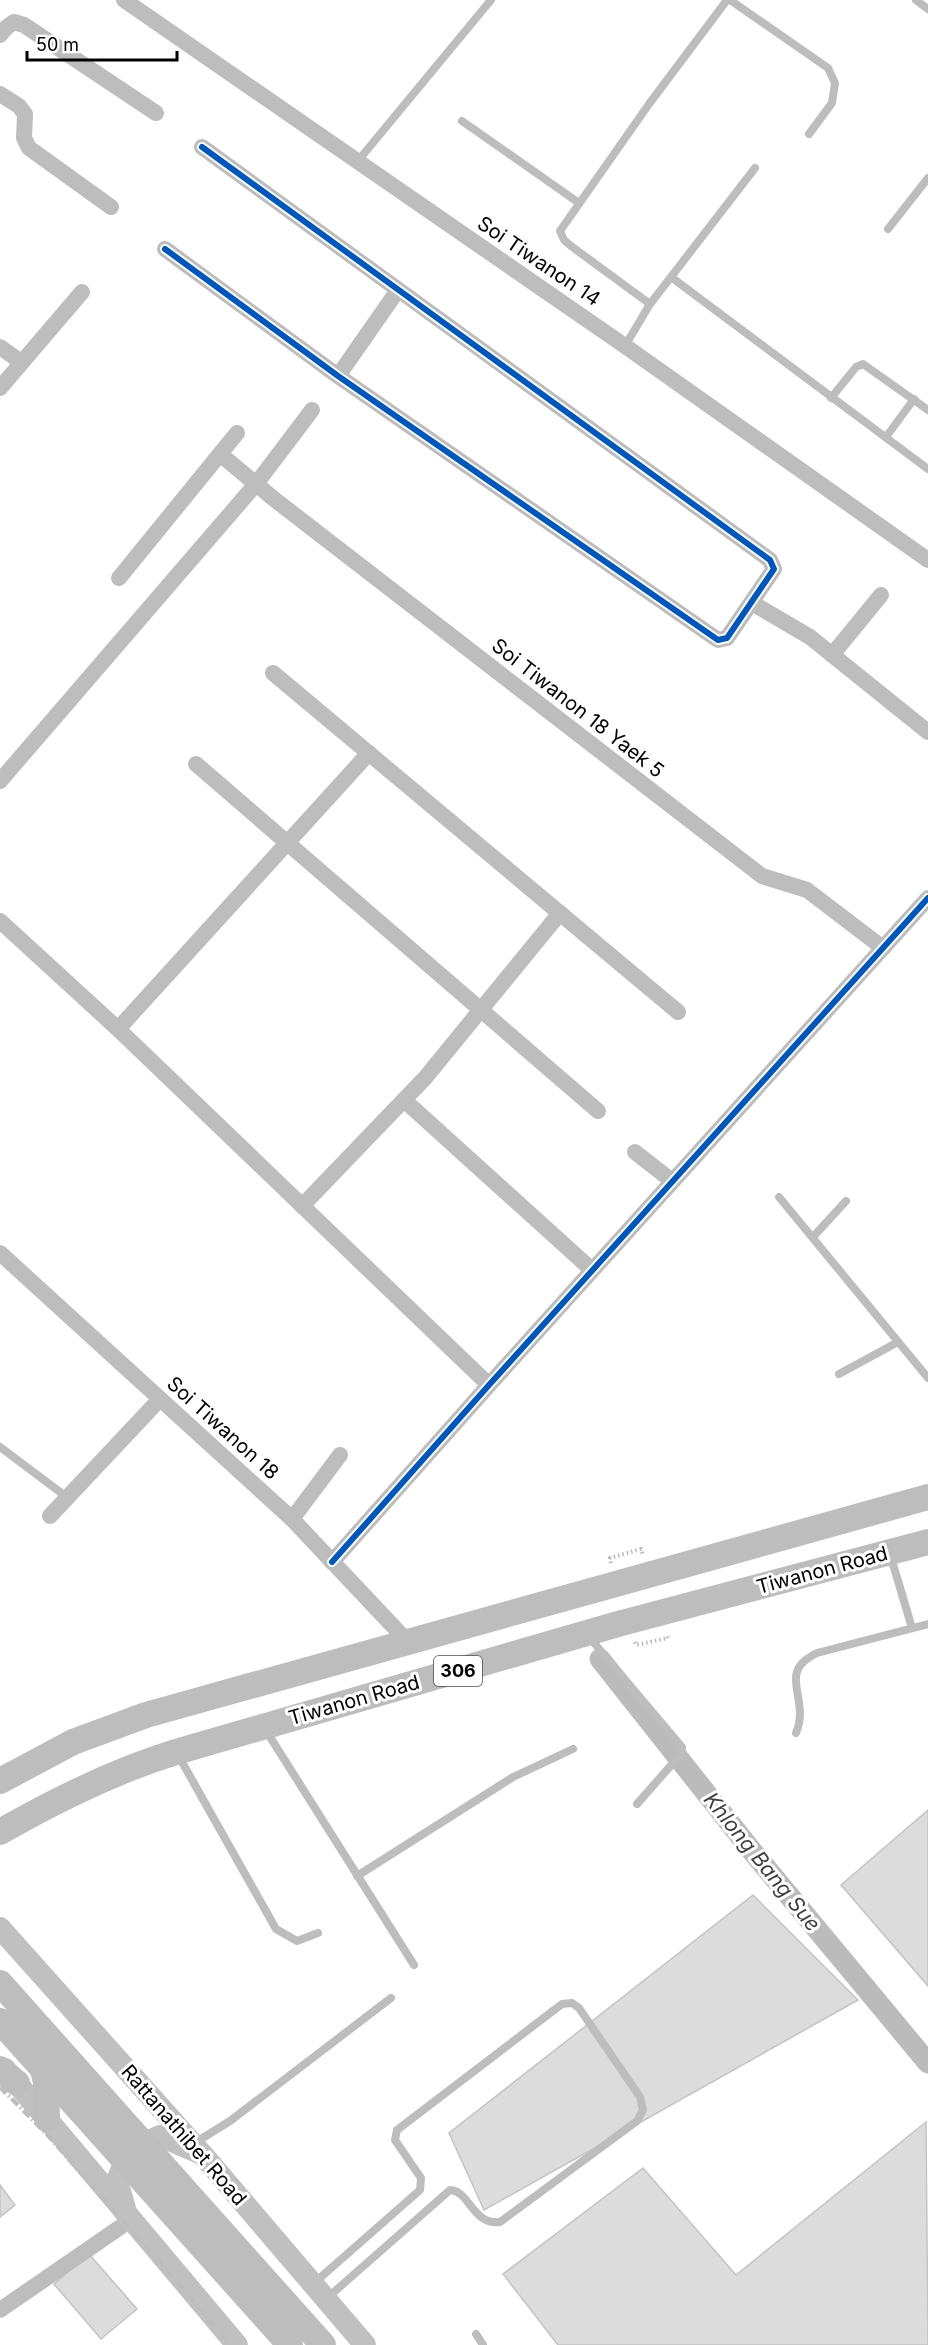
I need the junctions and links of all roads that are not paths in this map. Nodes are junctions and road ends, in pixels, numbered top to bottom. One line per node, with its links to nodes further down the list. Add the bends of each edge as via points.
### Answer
1 (490, 0): 12 (lane)
2 (729, 0): 10 (lane, via 828,68 835,82 832,103); 15 (lane)
3 (916, 0): 5 (lane)
4 (130, 2): 12 (street, Soi Tiwanon 14)
5 (928, 9)
6 (0, 35): 8 (street, via 14,22 24,25)
7 (0, 94): 16 (street, via 25,114 24,138 29,148)
8 (156, 113)
9 (462, 121): 15 (lane)
10 (809, 134)
11 (202, 147): 20 (street)
12 (357, 162): 23 (street, Soi Tiwanon 14)
13 (755, 168): 19 (lane)
14 (928, 178): 17 (lane)
15 (579, 203): 22 (lane, via 560,231 564,240)
16 (111, 207)
17 (888, 229)
18 (165, 249): 26 (street)
19 (671, 277): 22 (lane); 28 (lane)
20 (398, 290): 26 (street); 40 (street, via 770,560 774,569)
21 (82, 292): 25 (street)
22 (650, 304): 23 (lane)
23 (625, 346): 37 (street, Soi Tiwanon 14)
24 (0, 348): 25 (street)
25 (21, 362): 27 (street)
26 (338, 376): 40 (street, via 718,640 727,638)
27 (0, 388)
28 (831, 398): 29 (lane, via 861,364); 33 (lane)
29 (914, 399): 31 (lane); 33 (lane)
30 (312, 410): 36 (street)
31 (928, 410)
32 (237, 433): 34 (street)
33 (886, 437): 35 (lane)
34 (220, 454): 36 (street, Soi Tiwanon 18 Yaek 5); 38 (street)
35 (928, 469)
36 (256, 484): 46 (street); 51 (street, Soi Tiwanon 18 Yaek 5, via 762,876 807,890)
37 (928, 560)
38 (119, 578)
39 (881, 595): 41 (street)
40 (752, 603): 41 (street, via 810,637)
41 (832, 655): 43 (street)
42 (273, 673): 44 (street)
43 (928, 732)
44 (369, 753): 47 (street); 49 (street)
45 (196, 764): 47 (street)
46 (0, 781)
47 (287, 843): 52 (street); 54 (street)
48 (928, 898): 51 (street)
49 (560, 913): 52 (street); 53 (street)
50 (0, 921): 54 (street)
51 (883, 948): 58 (street)
52 (481, 1010): 55 (street); 56 (street)
53 (678, 1012)
54 (118, 1029): 61 (street)
55 (404, 1100): 61 (street); 64 (street)
56 (598, 1111)
57 (635, 1152): 58 (street)
58 (672, 1181): 64 (street)
59 (779, 1197): 62 (lane)
60 (846, 1201): 62 (lane)
61 (303, 1206): 68 (street)
62 (813, 1237): 65 (lane)
63 (0, 1253): 69 (street, Soi Tiwanon 18)
64 (592, 1270): 68 (street)
65 (898, 1342): 66 (lane); 67 (lane)
66 (839, 1374)
67 (928, 1378)
68 (489, 1384): 78 (street)
69 (160, 1399): 73 (street); 75 (street, Soi Tiwanon 18)
70 (0, 1447): 73 (lane)
71 (340, 1455): 75 (street)
72 (928, 1497): 82 (main road, Tiwanon Road / 306)
73 (68, 1498): 74 (street)
74 (50, 1516)
75 (292, 1519): 78 (street, Soi Tiwanon 18)
76 (928, 1542): 77 (main road, Tiwanon Road / 306)
77 (889, 1552): 80 (lane); 81 (main road, Tiwanon Road / 306)
78 (332, 1562): 82 (street, Soi Tiwanon 18)
79 (928, 1624): 80 (lane)
80 (912, 1628): 84 (lane, via 817,1653 801,1662 795,1672 801,1722)
81 (587, 1634): 83 (main road, Tiwanon Road / 306); 88 (lane, via 681,1745 681,1754)
82 (408, 1642): 87 (main road, Tiwanon Road / 306, via 146,1715 73,1742)
83 (264, 1726): 86 (main road, Tiwanon Road / 306); 90 (lane)
84 (796, 1733)
85 (573, 1749): 90 (lane, via 513,1777)
86 (176, 1752): 89 (main road, Tiwanon Road / 306, via 140,1763 75,1792); 92 (lane, via 276,1929 297,1941)
87 (0, 1781)
88 (637, 1804)
89 (0, 1832)
90 (357, 1876): 93 (lane)
91 (0, 1928): 101 (main road, Rattanathibet Road)
92 (318, 1933)
93 (414, 1965)
94 (0, 1983): 108 (main road, Rattanathibet Road)
95 (391, 1998): 101 (lane)
96 (0, 2003): 100 (main road, via 33,2040 46,2082)
97 (0, 2021): 107 (main road)
98 (0, 2064): 99 (main road)
99 (8, 2076): 100 (main road)
100 (46, 2119): 102 (main road)
101 (197, 2149): 102 (main road, via 160,2136 129,2150 117,2181); 103 (main road, Rattanathibet Road)
102 (130, 2217): 104 (street); 106 (main road)
103 (319, 2292): 103 (lane, via 420,2190 421,2178 395,2140 397,2130 562,2004 572,2003 579,2008 642,2100 643,2110 637,2121 500,2222 482,2218 458,2192 450,2190); 109 (main road, Rattanathibet Road)
104 (0, 2310)
105 (477, 2334): 110 (lane)
106 (236, 2345)
107 (290, 2345)
108 (323, 2345)
109 (365, 2345)
110 (483, 2345)

